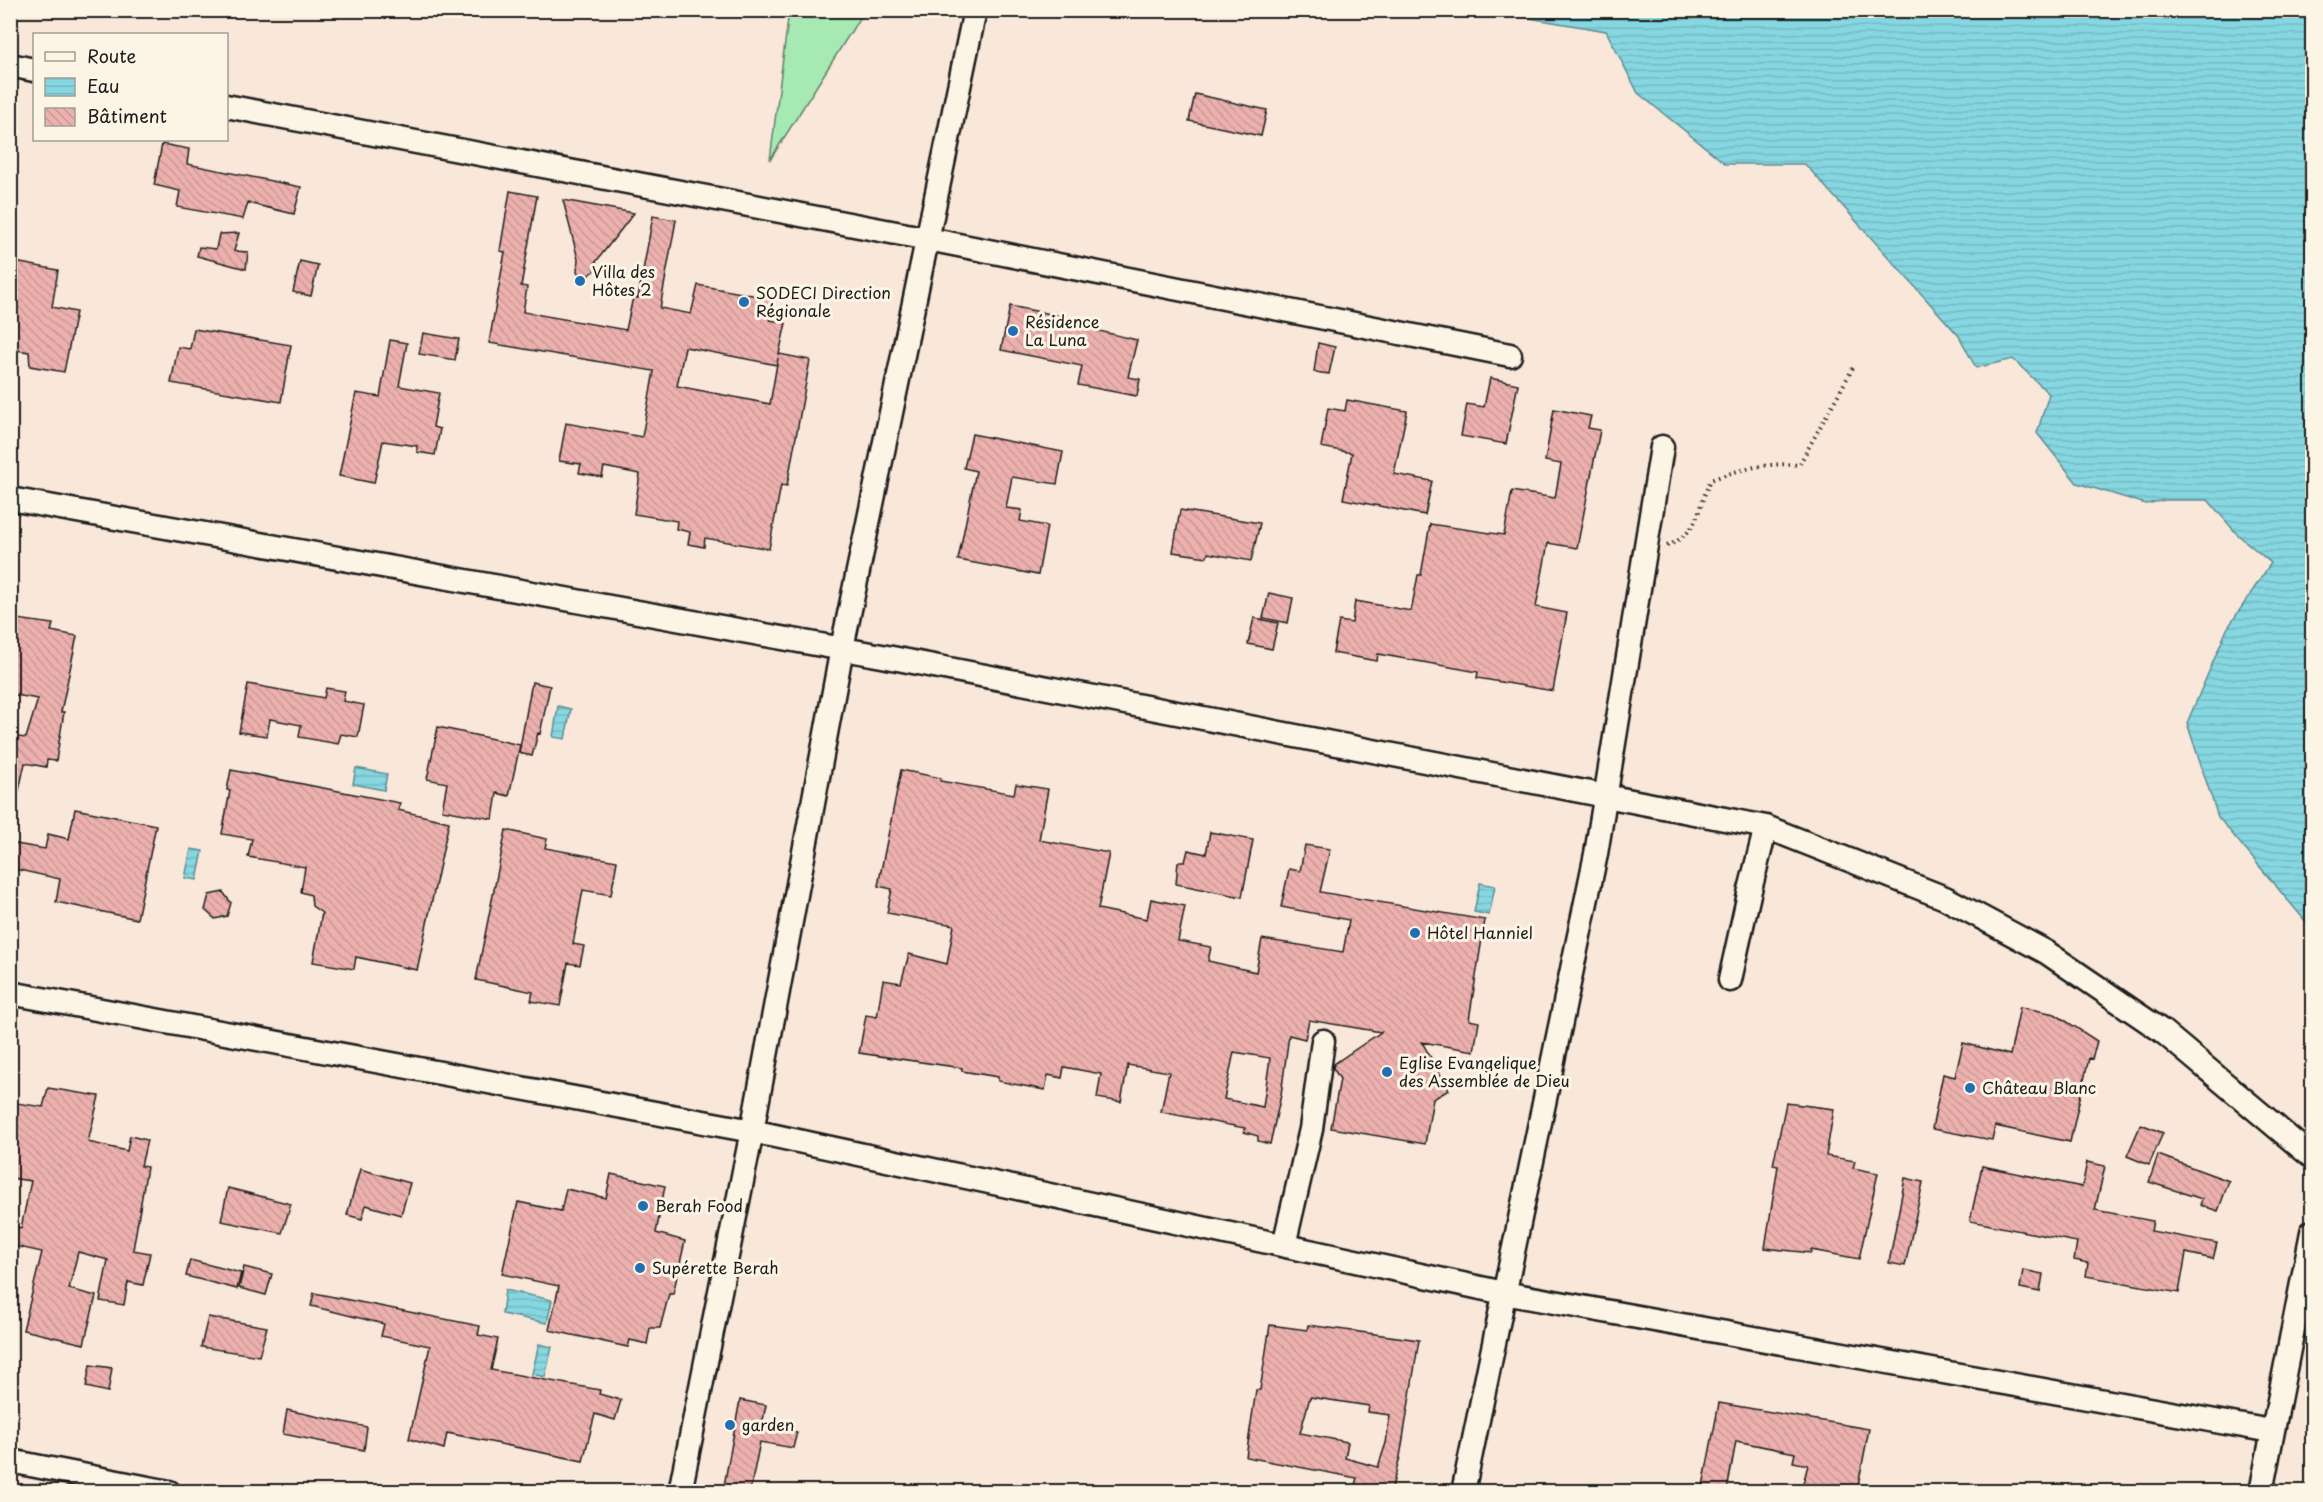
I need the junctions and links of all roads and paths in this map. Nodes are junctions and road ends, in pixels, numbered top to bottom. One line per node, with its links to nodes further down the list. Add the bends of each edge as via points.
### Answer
1 (975, 10): 5 (street)
2 (10, 65): 3 (street)
3 (33, 70)
4 (228, 106): 5 (street)
5 (928, 239): 6 (street); 11 (street)
6 (1510, 355)
7 (1854, 366): 10 (path, via 1799,465 1781,463 1711,480 1697,522 1678,542)
8 (1662, 447): 10 (street)
9 (10, 499): 11 (street)
10 (1644, 556): 12 (street)
11 (842, 648): 12 (street); 17 (street)
12 (1606, 794): 13 (street); 21 (street)
13 (1766, 827): 14 (street); 18 (street, via 1945,898 2046,952 2162,1030)
14 (1731, 980)
15 (10, 993): 17 (street)
16 (1323, 1041): 20 (street, via 1311,1129)
17 (752, 1131): 20 (street); 25 (street)
18 (2313, 1157)
19 (2313, 1232): 22 (street)
20 (1284, 1245): 21 (street)
21 (1504, 1293): 22 (street); 26 (street)
22 (2271, 1431): 27 (street)
23 (10, 1461): 24 (street)
24 (169, 1491)
25 (680, 1491)
26 (1463, 1491)
27 (2260, 1491)

